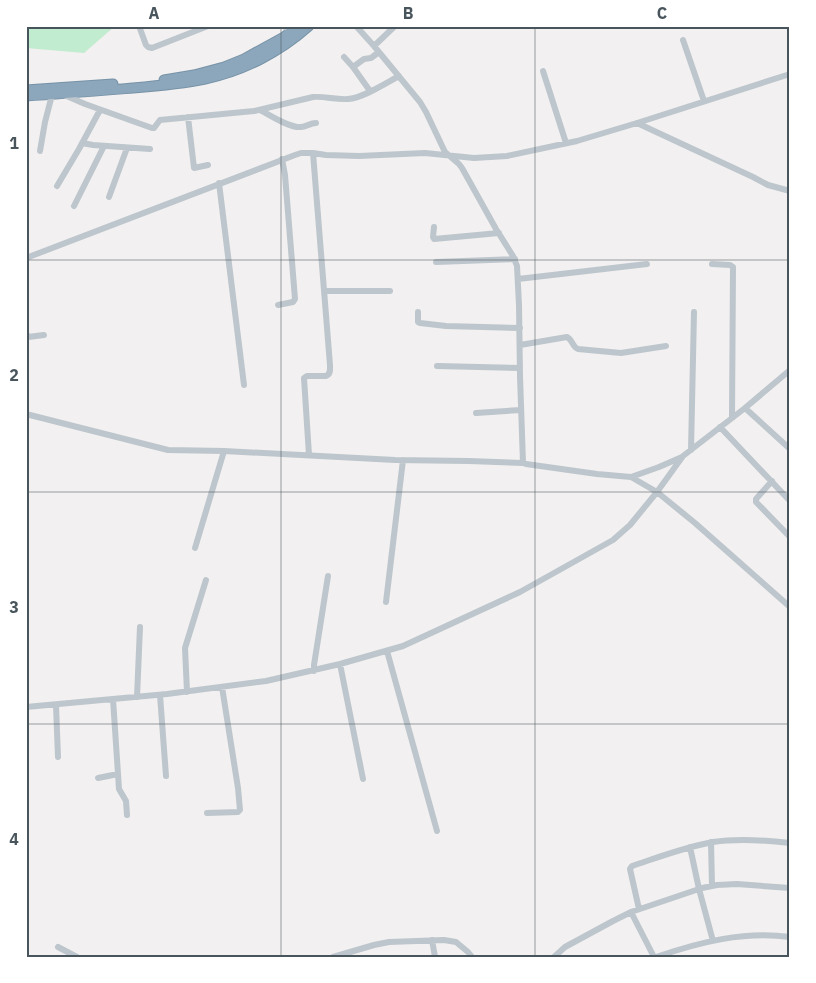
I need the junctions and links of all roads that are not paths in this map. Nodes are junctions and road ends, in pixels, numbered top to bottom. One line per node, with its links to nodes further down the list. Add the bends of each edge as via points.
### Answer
1 (140, 26): 2 (street, via 146,45 152,48)
2 (208, 26)
3 (298, 26): 8 (highway)
4 (309, 26): 18 (highway, via 279,49 233,72 215,77 180,84)
5 (356, 26): 10 (street)
6 (395, 26): 10 (street)
7 (287, 27): 8 (street)
8 (284, 38): 16 (highway, via 244,59 194,75)
9 (683, 40): 20 (street)
10 (376, 49): 12 (street, via 370,58); 15 (street)
11 (344, 56): 12 (street)
12 (353, 67): 17 (street)
13 (543, 71): 27 (street)
14 (790, 74): 20 (street)
15 (399, 76): 17 (street); 33 (street, via 423,107)
16 (26, 90)
17 (370, 91): 22 (street, via 351,99 320,96)
18 (57, 94): 19 (highway); 21 (street); 31 (street, via 45,122)
19 (26, 96)
20 (704, 102): 25 (street)
21 (100, 110): 23 (street, via 152,128 160,120); 26 (street)
22 (260, 110): 23 (street); 24 (street, via 300,127)
23 (188, 117): 35 (street, via 194,168)
24 (316, 123)
25 (637, 123): 27 (street); 38 (street, via 768,185)
26 (82, 143): 28 (street); 37 (street)
27 (566, 143): 33 (street, via 501,156 464,158)
28 (104, 146): 29 (street); 40 (street)
29 (127, 148): 30 (street); 39 (street)
30 (150, 149)
31 (40, 150)
32 (313, 153): 33 (street); 34 (street); 49 (street)
33 (449, 155): 42 (street, via 462,168)
34 (282, 159): 36 (street); 51 (street, via 295,299)
35 (208, 165)
36 (219, 183): 43 (street); 62 (street)
37 (56, 186)
38 (790, 191)
39 (109, 197)
40 (74, 206)
41 (434, 227): 42 (street, via 434,240)
42 (499, 233): 44 (street)
43 (26, 258)
44 (515, 259): 45 (street); 48 (street)
45 (436, 262)
46 (648, 264): 48 (street)
47 (712, 264): 67 (street, via 733,266)
48 (518, 279): 54 (street)
49 (325, 291): 50 (street); 72 (street, via 330,373 304,378)
50 (390, 291)
51 (278, 305)
52 (418, 312): 54 (street, via 420,324)
53 (694, 312): 70 (street)
54 (520, 328): 57 (street)
55 (26, 333): 56 (street, via 28,337)
56 (44, 335)
57 (520, 345): 58 (street, via 568,337 576,349 625,352); 60 (street)
58 (666, 346)
59 (437, 366): 60 (street)
60 (520, 368): 64 (street)
61 (790, 370): 63 (street)
62 (244, 385)
63 (745, 408): 67 (street); 69 (street)
64 (521, 410): 65 (street); 75 (street)
65 (476, 413)
66 (26, 414): 71 (street, via 168,450)
67 (732, 418): 68 (street)
68 (720, 426): 70 (street); 77 (street)
69 (790, 449)
70 (691, 450): 73 (street)
71 (224, 451): 72 (street); 81 (street)
72 (309, 455): 74 (street)
73 (683, 456): 76 (street); 78 (street)
74 (403, 460): 75 (street); 84 (street)
75 (523, 463): 76 (street)
76 (631, 477): 78 (street)
77 (772, 481): 79 (street); 80 (street, via 756,502)
78 (657, 492): 85 (street); 87 (street, via 613,540 520,592)
79 (790, 501)
80 (790, 537)
81 (194, 548)
82 (328, 576): 89 (street)
83 (206, 580): 91 (street, via 185,648)
84 (386, 602)
85 (790, 607)
86 (140, 627): 93 (street)
87 (387, 651): 88 (street); 104 (street)
88 (340, 664): 89 (street); 101 (street)
89 (314, 671): 90 (street)
90 (222, 687): 91 (street); 102 (street, via 240,810)
91 (187, 692): 92 (street)
92 (160, 695): 93 (street); 99 (street)
93 (137, 697): 94 (street)
94 (113, 699): 95 (street); 98 (street)
95 (56, 705): 96 (street); 97 (street)
96 (26, 707)
97 (58, 757)
98 (118, 774): 100 (street); 103 (street)
99 (166, 776)
100 (98, 778)
101 (363, 779)
102 (208, 813)
103 (127, 815)
104 (437, 831)
105 (711, 842): 106 (street, via 754,839); 107 (street); 108 (street)
106 (790, 843)
107 (690, 847): 110 (street); 111 (street, via 631,867)
108 (712, 886): 109 (street, via 751,884); 110 (street)
109 (790, 888)
110 (699, 889): 111 (street); 115 (street)
111 (639, 909): 112 (street)
112 (631, 912): 121 (street, via 564,948); 122 (street)
113 (790, 936): 115 (street, via 752,935)
114 (432, 940): 117 (street, via 454,941); 119 (street, via 389,942); 120 (street)
115 (713, 941): 122 (street)
116 (58, 946): 118 (street)
117 (468, 955)
118 (77, 957)
119 (333, 957)
120 (435, 957)
121 (554, 957)
122 (655, 957)

